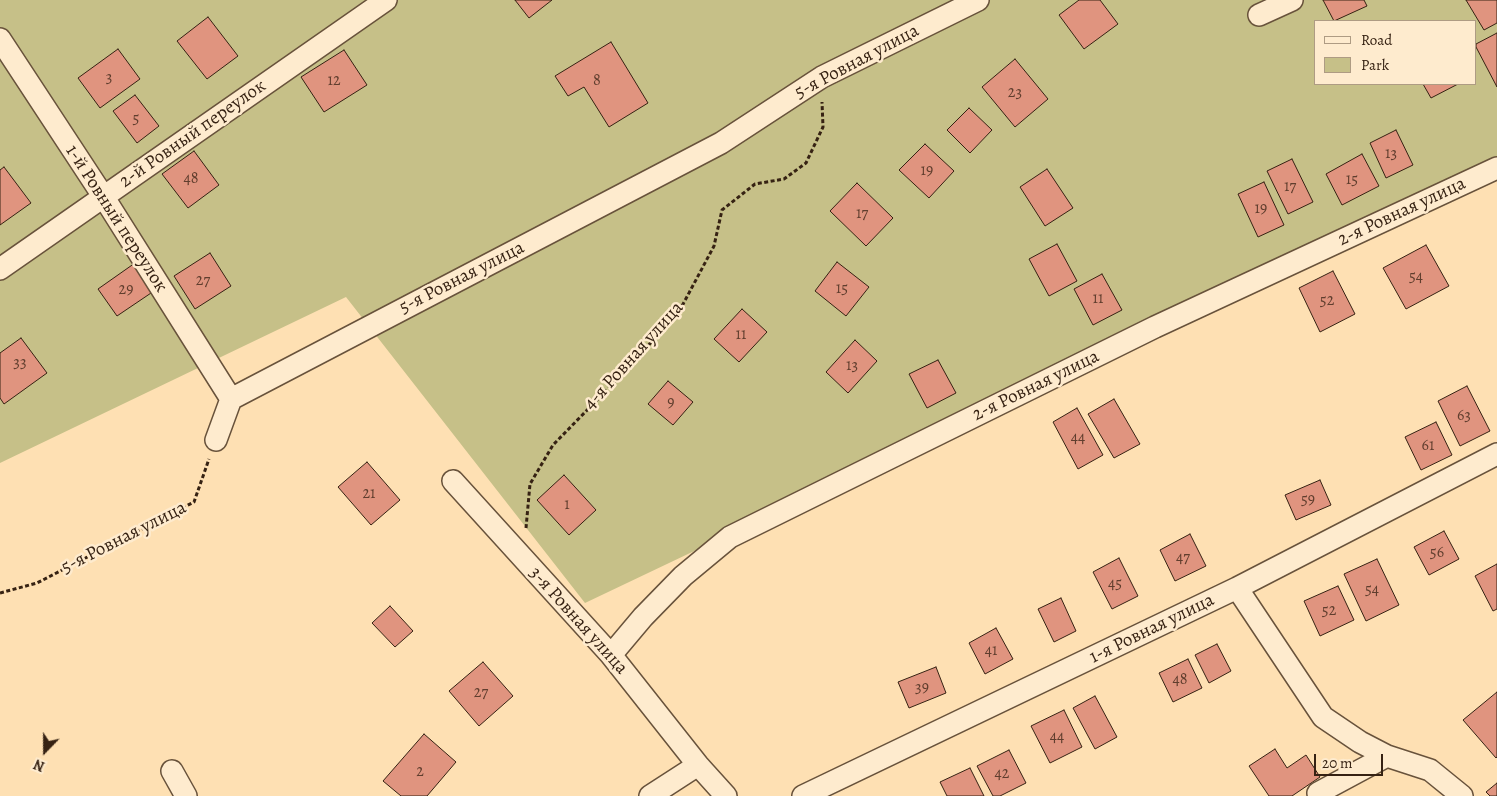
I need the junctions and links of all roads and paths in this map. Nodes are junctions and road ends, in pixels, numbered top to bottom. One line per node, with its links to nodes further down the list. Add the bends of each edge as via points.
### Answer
1 (386, 0): 8 (street, 2-й Ровный переулок)
2 (978, 0): 6 (street, 5-я Ровная улица)
3 (1292, 0): 4 (street)
4 (1259, 15)
5 (0, 40): 8 (street, 1-й Ровный переулок)
6 (822, 77): 10 (street, 5-я Ровная улица, via 721,143); 14 (path, 4-я Ровная улица, via 823,127 806,163 784,178 756,184 722,210 714,246 681,308 634,362 553,445 530,484)
7 (1497, 168): 17 (street, 2-я Ровная улица, via 1155,327 730,537 683,576)
8 (103, 196): 9 (street, 2-й Ровный переулок); 10 (street, 1-й Ровный переулок)
9 (0, 269)
10 (231, 399): 11 (street)
11 (216, 440): 16 (path, 5-я Ровная улица, via 194,502 37,583)
12 (1497, 454): 15 (street, 1-я Ровная улица)
13 (453, 481): 14 (street, 3-я Ровная улица)
14 (522, 559): 17 (street, 3-я Ровная улица)
15 (1237, 588): 18 (street, via 1323,717); 25 (street, 1-я Ровная улица)
16 (0, 593)
17 (611, 655): 19 (street, 3-я Ровная улица)
18 (1387, 756): 21 (street); 26 (street, via 1430,770)
19 (698, 765): 23 (street); 24 (street, 3-я Ровная улица)
20 (172, 771): 22 (street)
21 (1318, 793)
22 (186, 796)
23 (650, 796)
24 (726, 796)
25 (803, 796)
26 (1462, 796)

